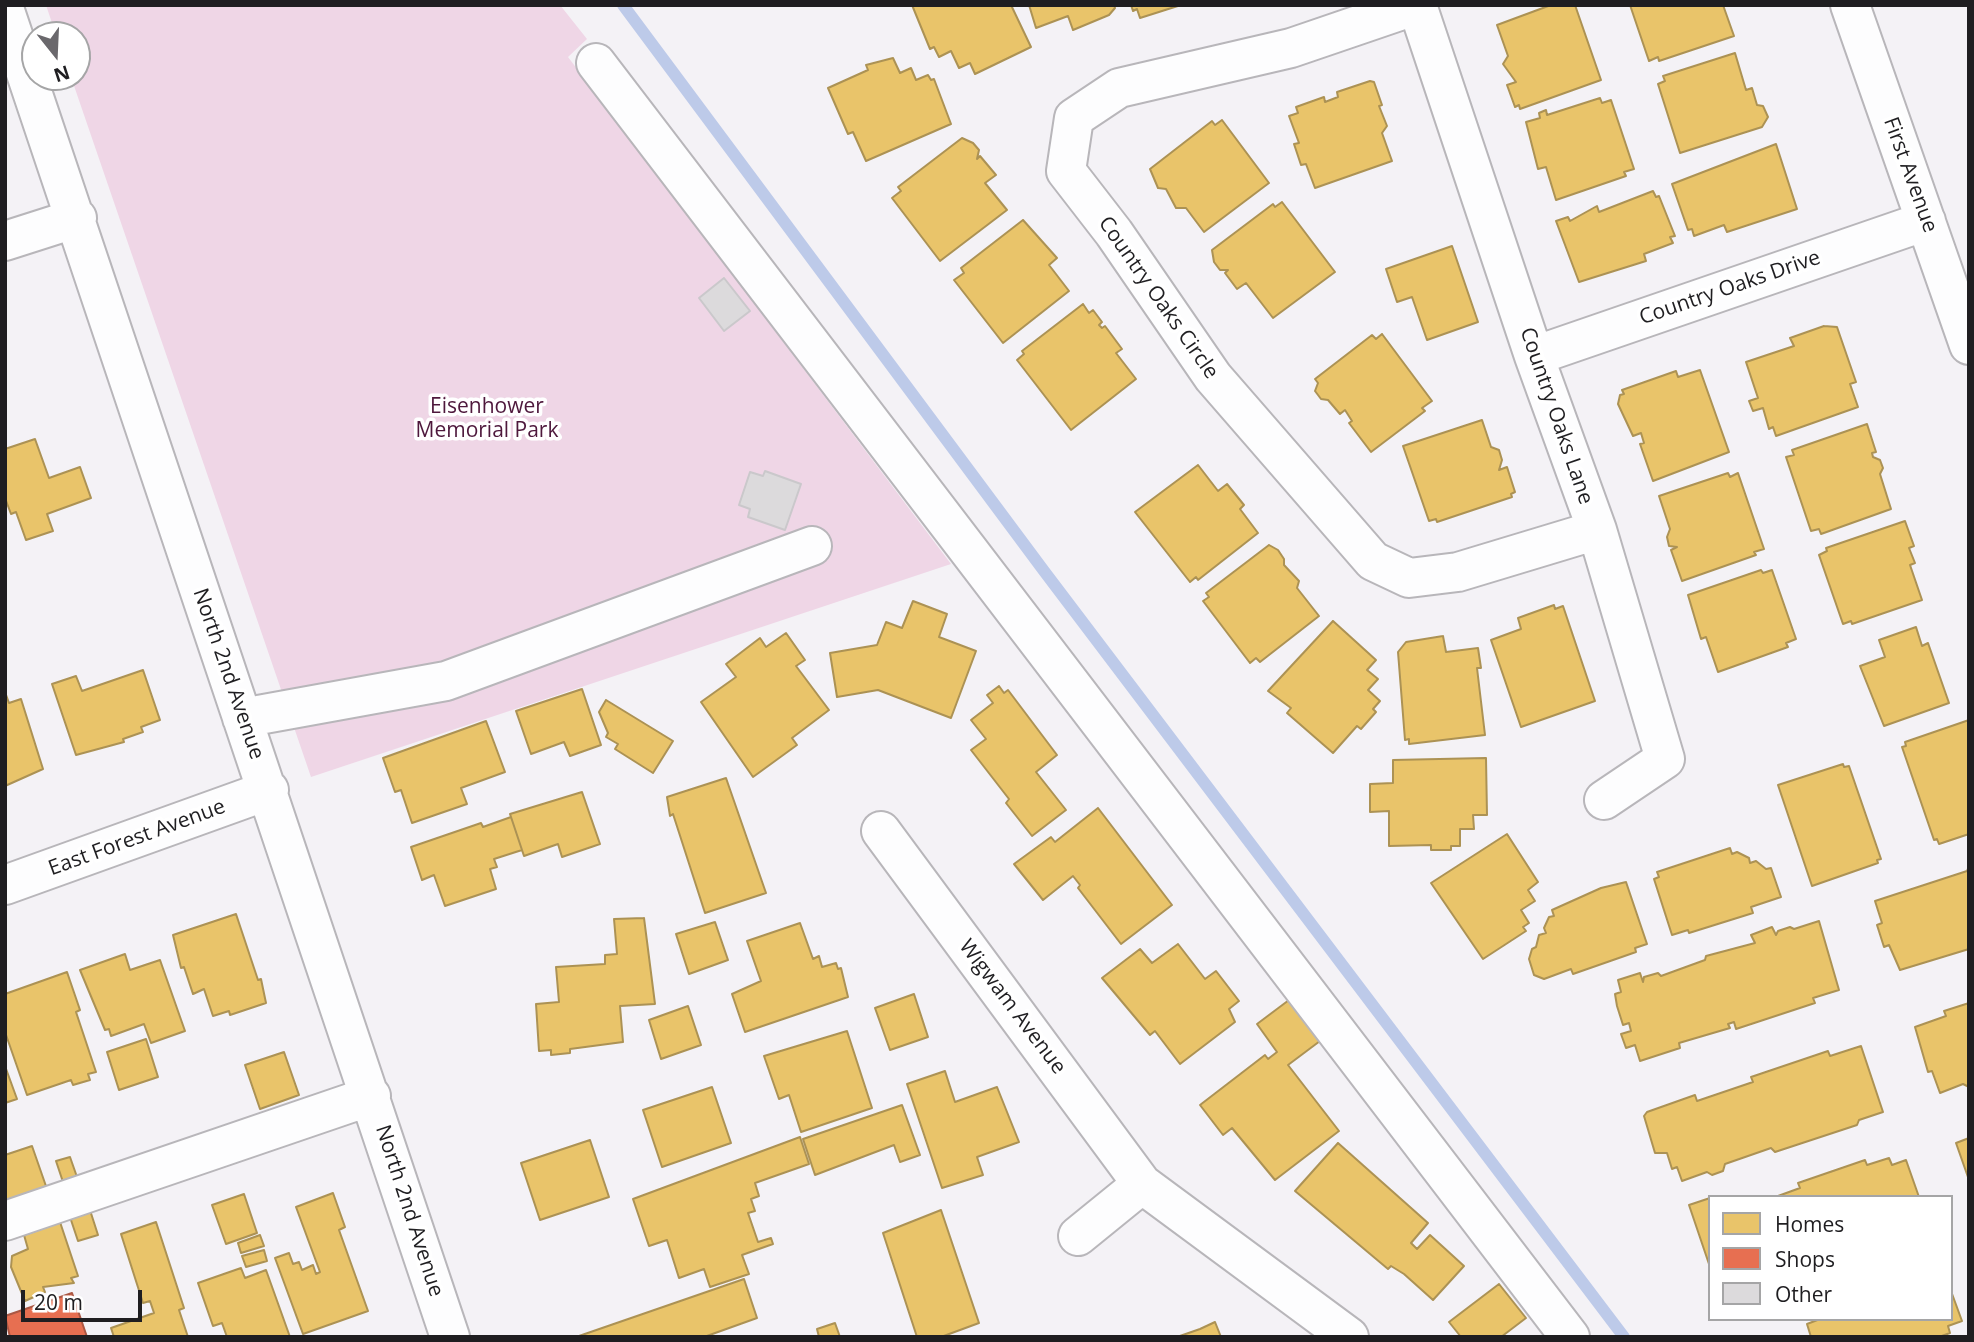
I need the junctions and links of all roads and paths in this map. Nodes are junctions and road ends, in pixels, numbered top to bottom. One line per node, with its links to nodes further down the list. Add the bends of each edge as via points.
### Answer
1 (1417, 5): 9 (street, Country Oaks Lane); 10 (street, Country Oaks Circle, via 1291,48 1119,88 1074,118 1066,171 1213,377 1373,561 1409,578 1458,572)
2 (1850, 5): 6 (street, First Avenue)
3 (5, 11): 5 (street, North 2nd Avenue)
4 (596, 63): 23 (street)
5 (77, 218): 7 (street); 12 (street, North 2nd Avenue)
6 (1926, 221): 8 (street, First Avenue); 9 (street, Country Oaks Drive)
7 (5, 241)
8 (1969, 345)
9 (1534, 356): 10 (street, Country Oaks Lane)
10 (1597, 530): 14 (street, Country Oaks Lane, via 1665,760)
11 (812, 546): 12 (street, via 446,681)
12 (242, 718): 13 (street, North 2nd Avenue)
13 (269, 790): 16 (street, East Forest Avenue); 17 (street, North 2nd Avenue)
14 (1604, 800)
15 (881, 831): 18 (street, Wigwam Avenue)
16 (5, 885)
17 (371, 1096): 19 (street); 21 (street, North 2nd Avenue)
18 (1142, 1184): 20 (street); 22 (street, Wigwam Avenue)
19 (5, 1221)
20 (1078, 1236)
21 (450, 1337)
22 (1349, 1337)
23 (1570, 1337)

